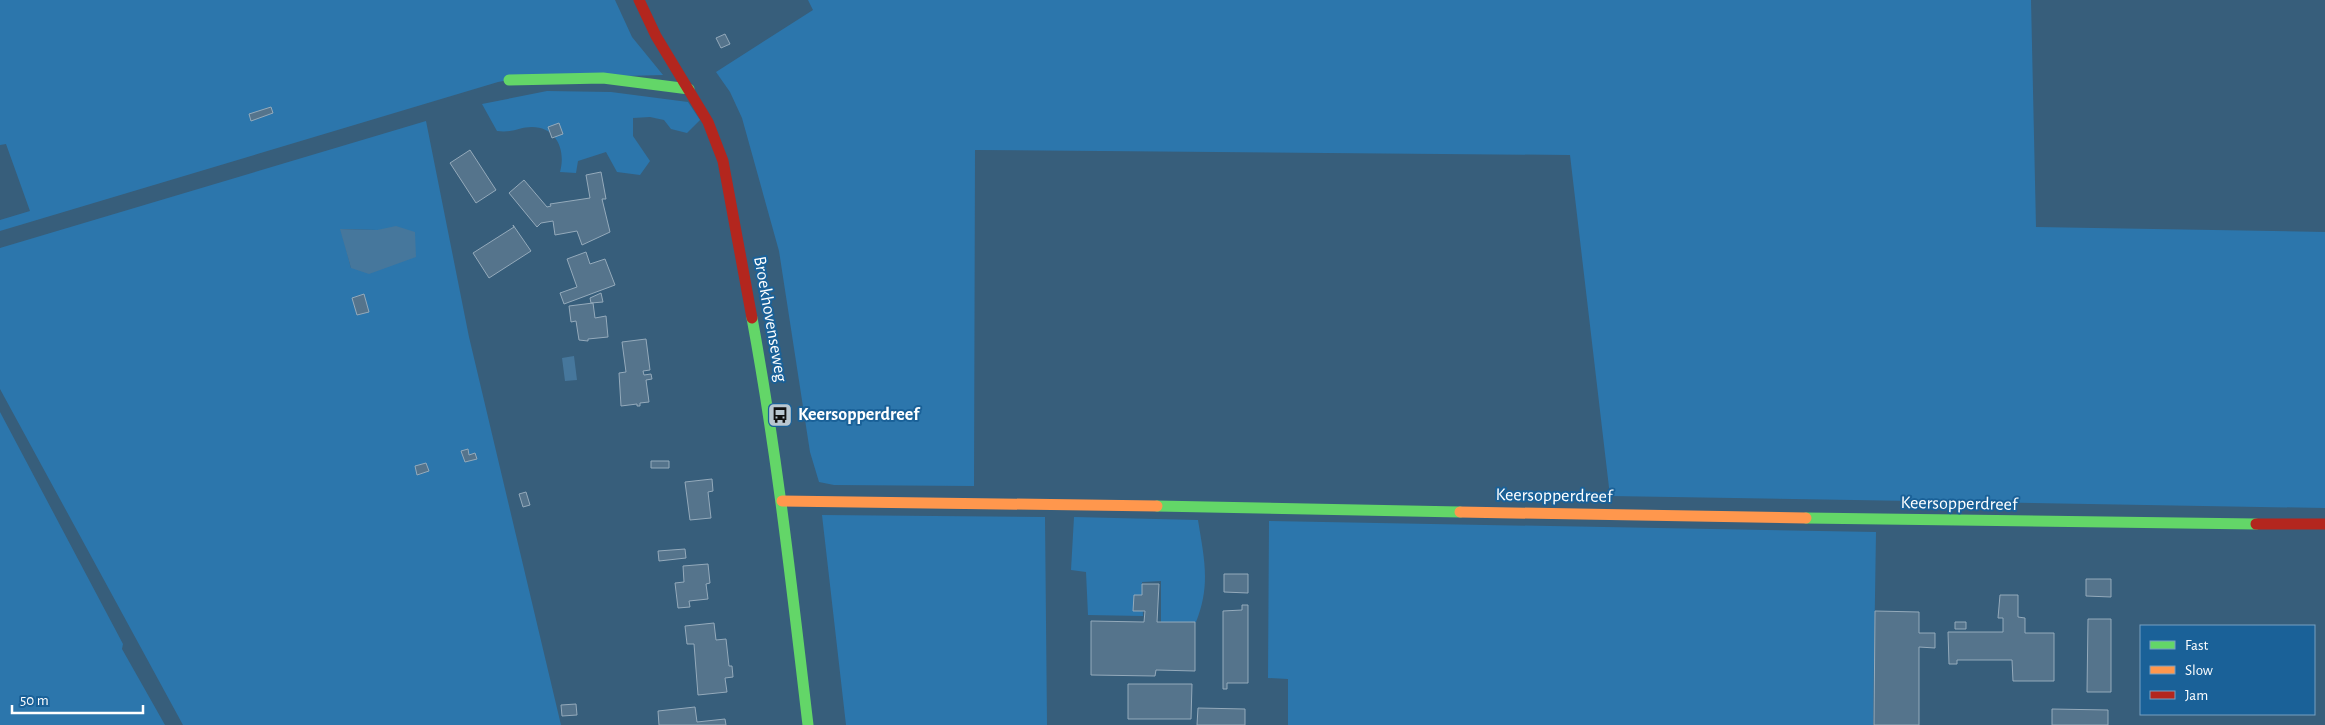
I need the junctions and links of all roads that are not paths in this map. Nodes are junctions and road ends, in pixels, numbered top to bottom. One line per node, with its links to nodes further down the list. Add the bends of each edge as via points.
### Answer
1 (639, 0): 3 (street, Broekhovenseweg, via 656,36)
2 (509, 80): 3 (street, via 603,78)
3 (689, 89): 4 (street, Broekhovenseweg, via 708,122 723,161 770,417)
4 (782, 501): 5 (street, Keersopperdreef, via 1976,522); 6 (street, Broekhovenseweg)
5 (2325, 524)
6 (808, 725)

